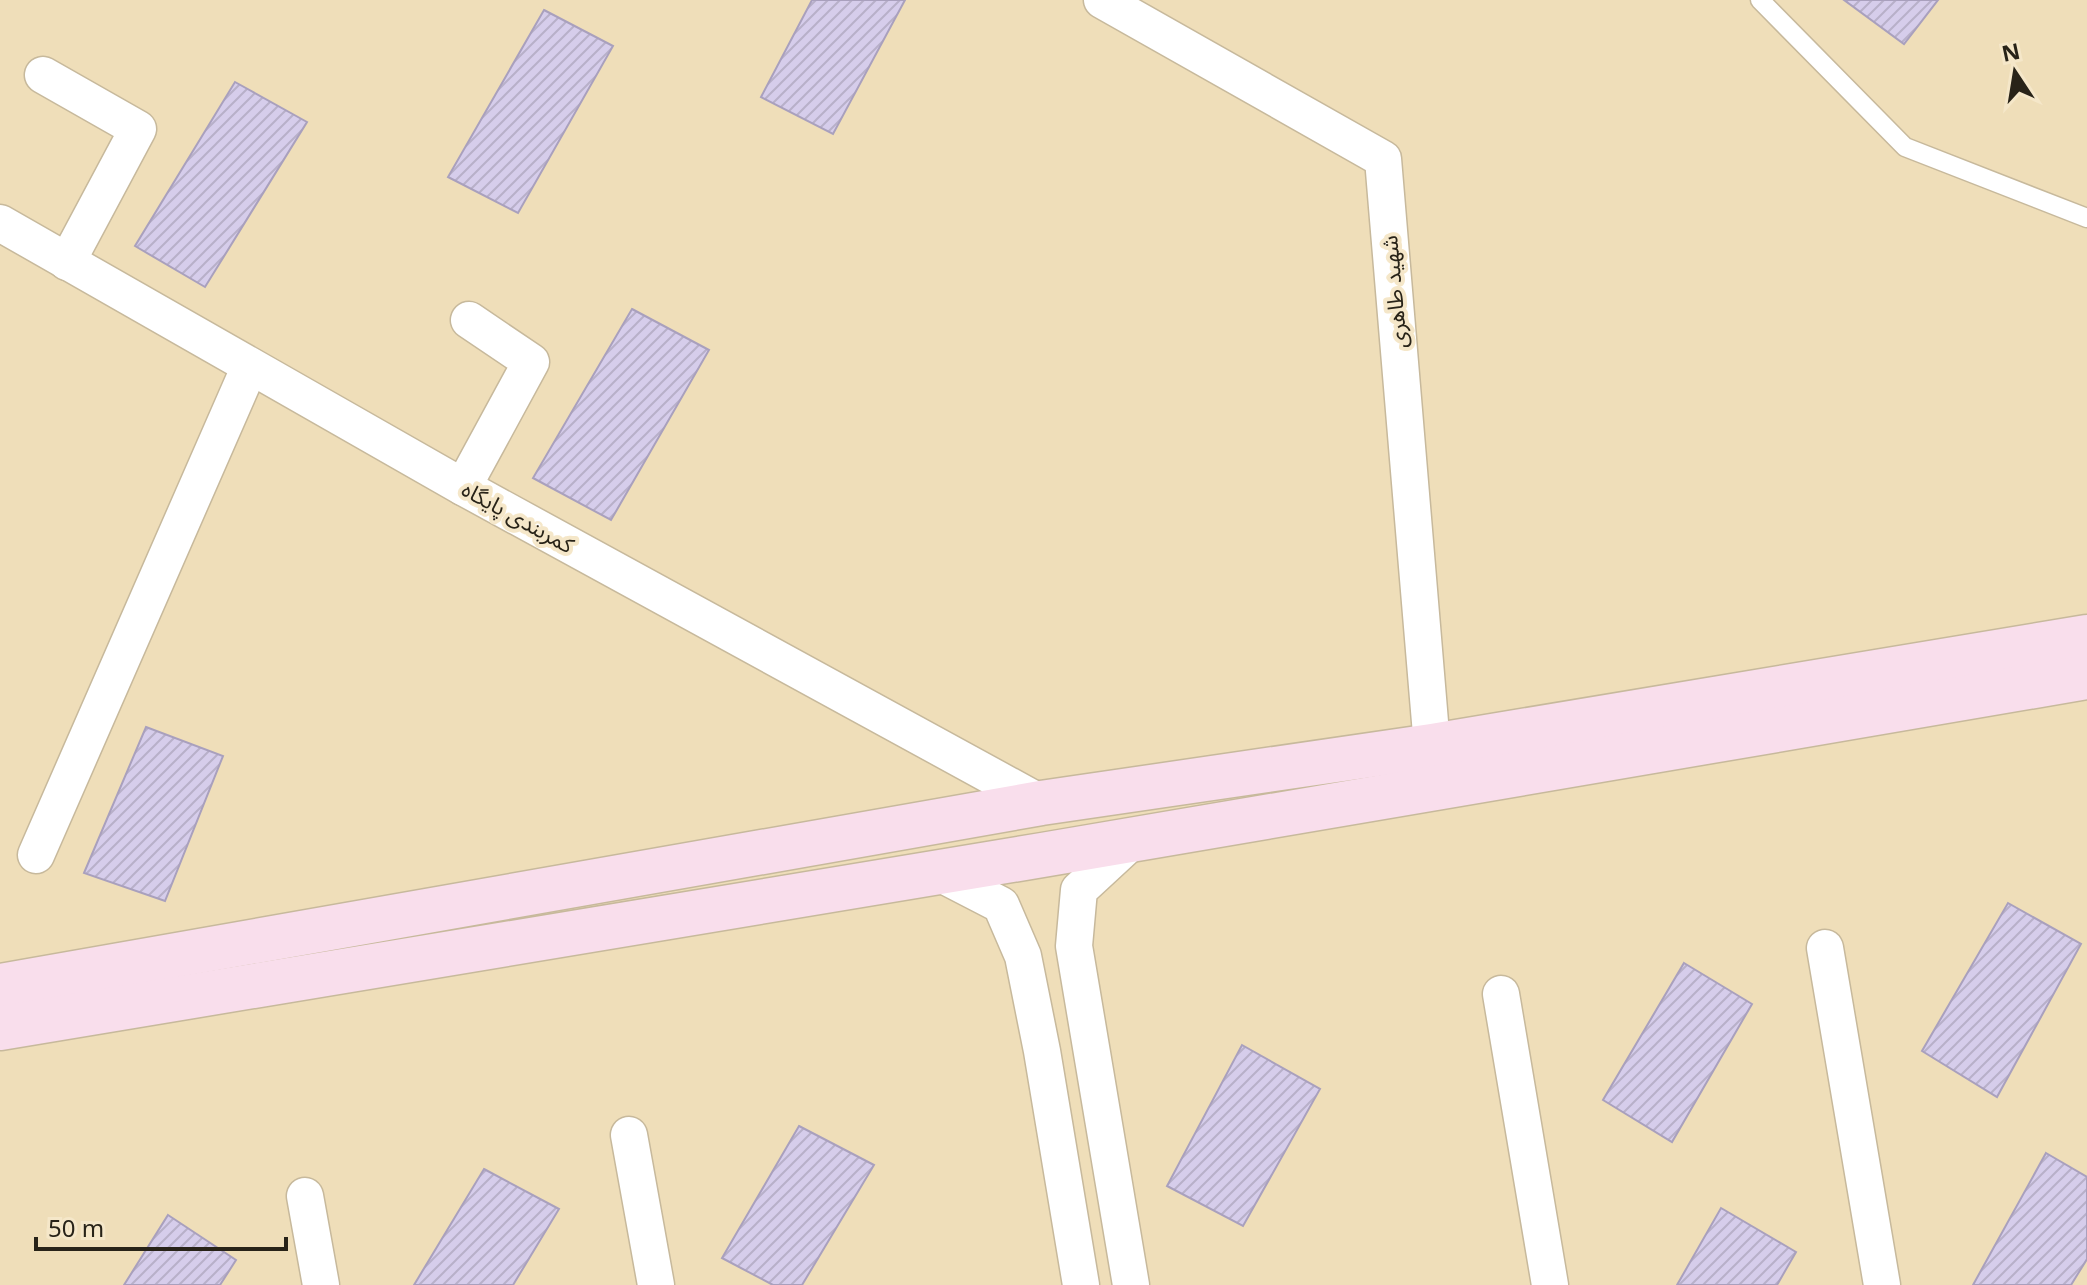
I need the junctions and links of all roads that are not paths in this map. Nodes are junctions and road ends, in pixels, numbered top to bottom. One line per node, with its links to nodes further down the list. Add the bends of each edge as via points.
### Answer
1 (1102, 0): 12 (street, شهید طاهری, via 1383,159)
2 (1760, 0): 4 (lane, via 1905,147)
3 (43, 75): 6 (street, via 138,129)
4 (2087, 218)
5 (0, 223): 6 (street, کمربندی پایگاه)
6 (67, 262): 8 (street, کمربندی پایگاه)
7 (469, 320): 9 (street, via 531,362)
8 (250, 366): 9 (street, کمربندی پایگاه); 15 (street)
9 (463, 487): 13 (street, کمربندی پایگاه)
10 (2087, 637): 12 (street)
11 (2087, 677): 14 (street)
12 (1432, 746): 13 (street)
13 (1041, 803): 17 (street)
14 (1132, 841): 16 (street); 28 (street, via 1079,890 1074,946)
15 (36, 855)
16 (941, 874): 18 (street); 27 (street, via 1001,905 1023,956)
17 (486, 900): 18 (street); 20 (street)
18 (495, 945): 22 (street)
19 (1825, 948): 30 (street)
20 (0, 986)
21 (1501, 994): 29 (street)
22 (0, 1028)
23 (629, 1135): 26 (street)
24 (305, 1196): 25 (street)
25 (321, 1285)
26 (656, 1285)
27 (1081, 1285)
28 (1131, 1285)
29 (1550, 1285)
30 (1882, 1285)

